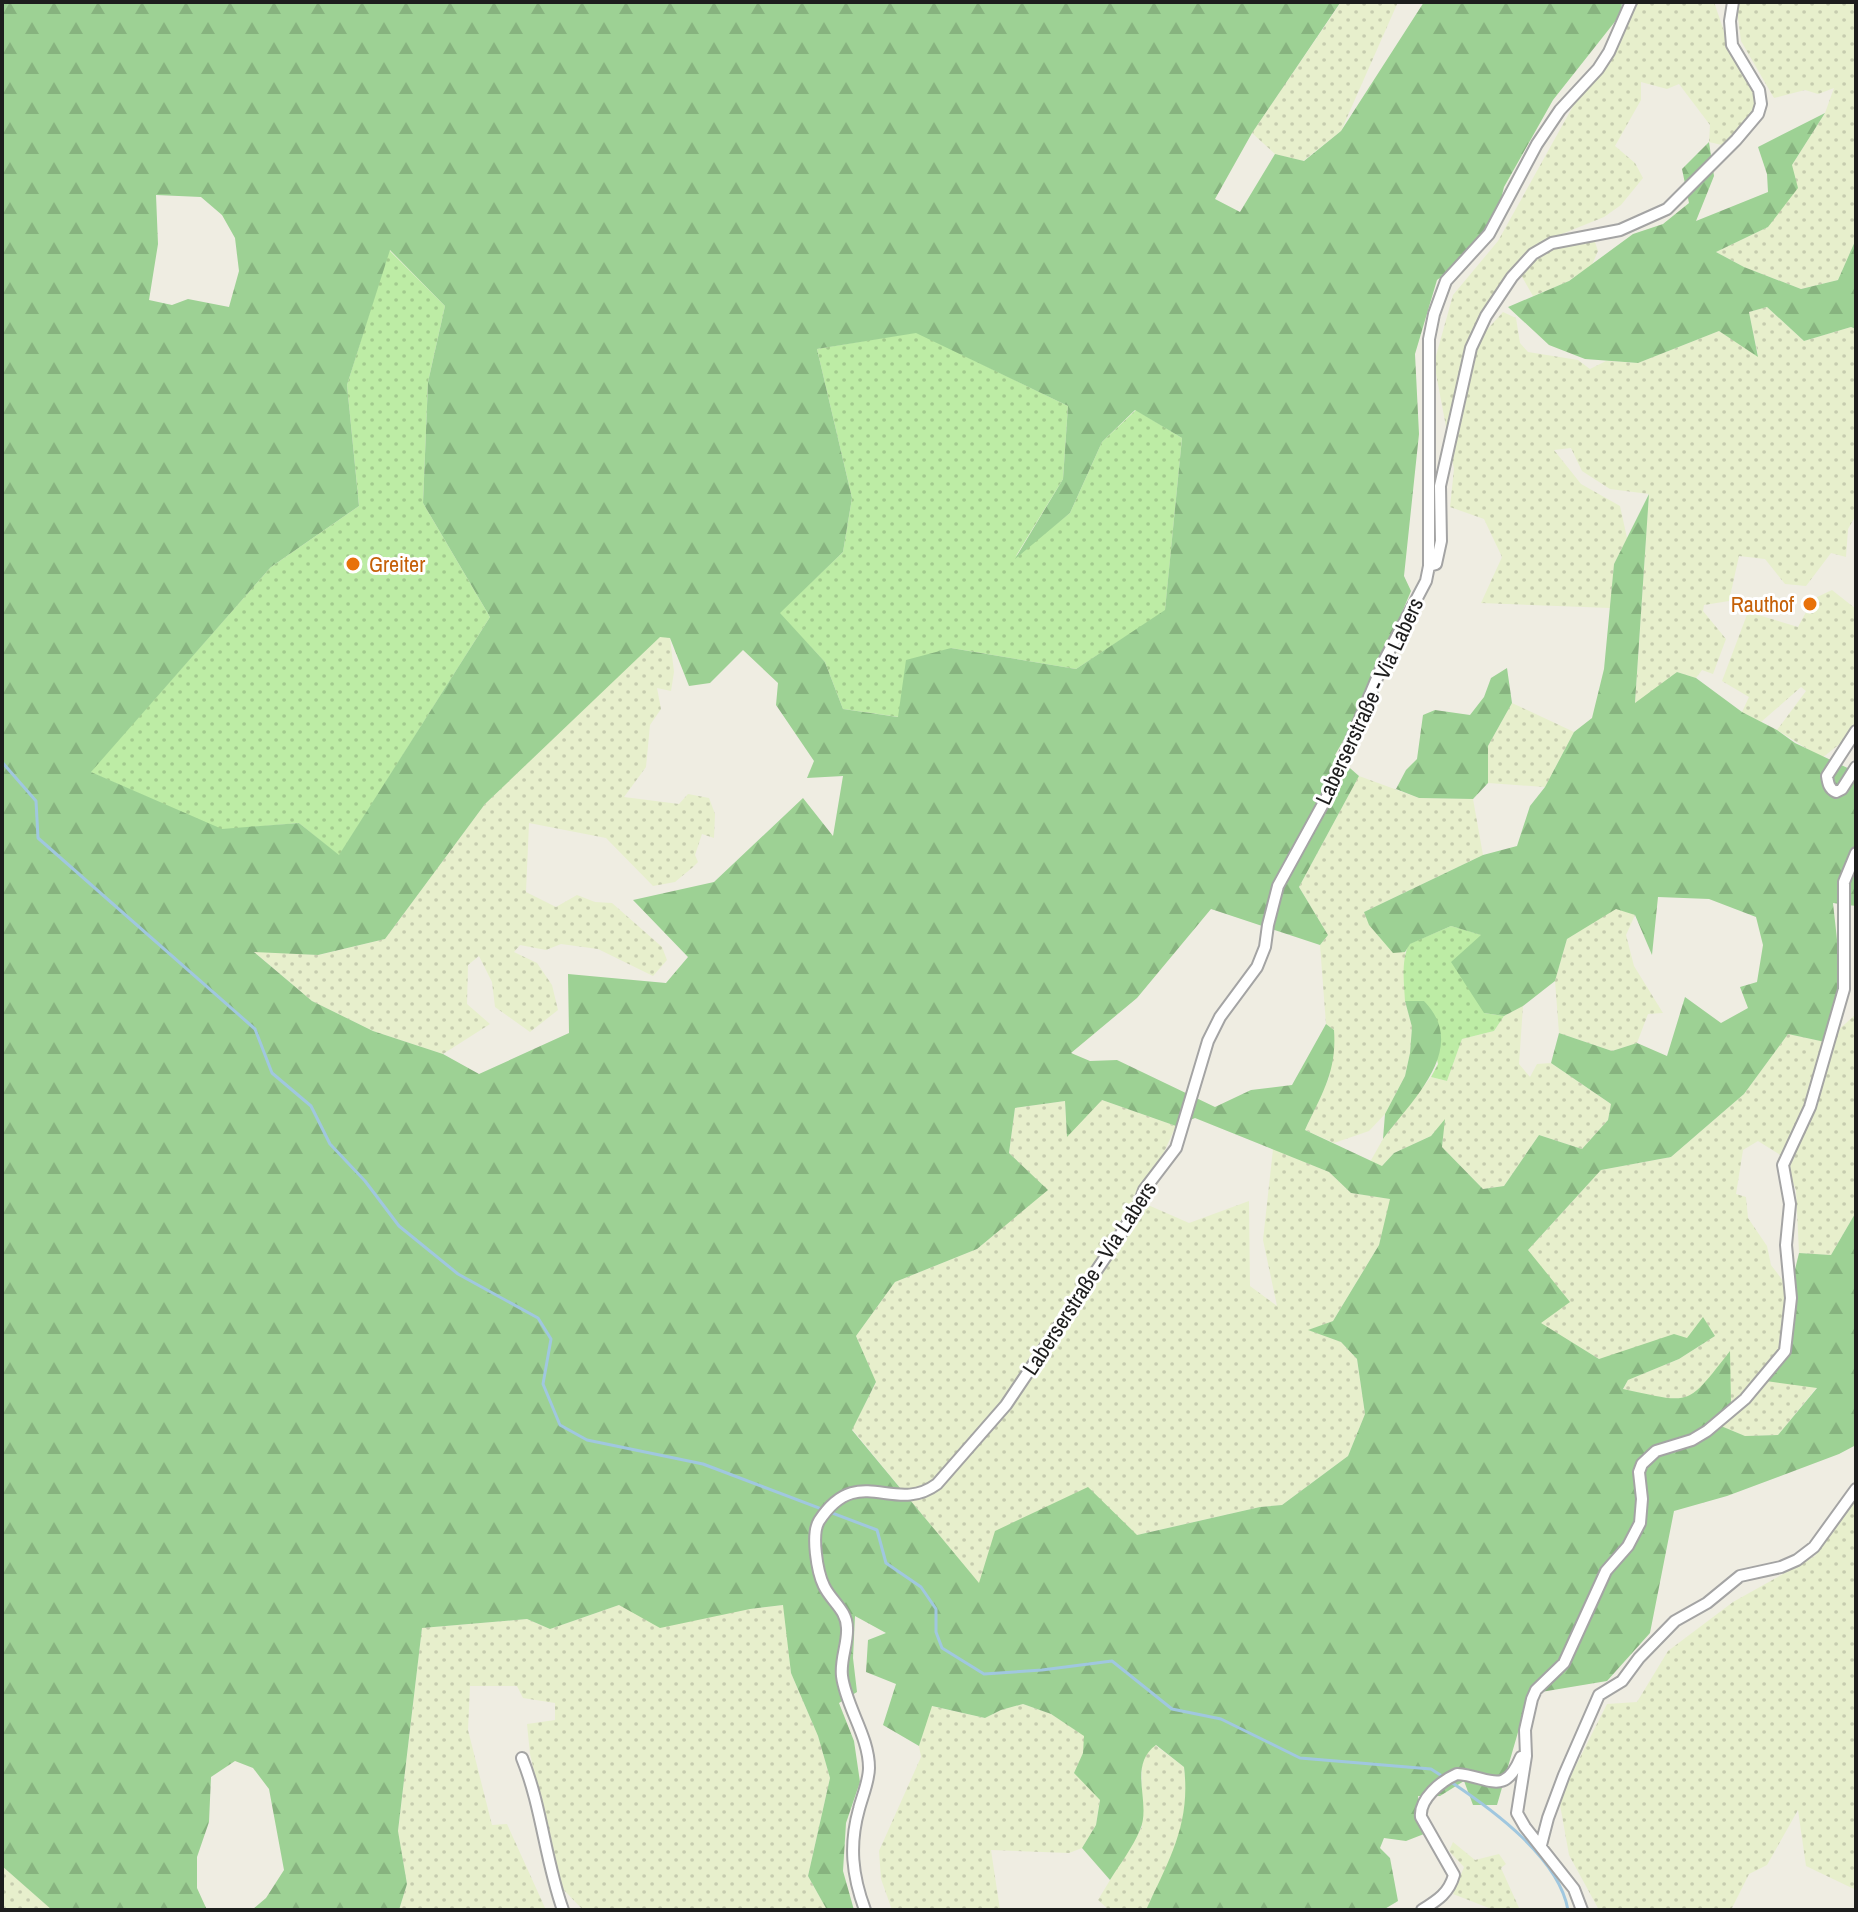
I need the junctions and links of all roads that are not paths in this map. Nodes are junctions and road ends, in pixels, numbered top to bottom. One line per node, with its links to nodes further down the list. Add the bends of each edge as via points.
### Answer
1 (1631, 2): 3 (street, via 1609,52 1545,132 1489,234 1446,281 1434,314 1429,339)
2 (1733, 2): 3 (street, Laberserstraße - Via Labers, via 1732,45 1759,90 1758,114 1667,209 1620,230 1552,243 1512,277 1471,348 1440,486 1440,550 1436,564)
3 (1429, 566): 12 (street, Laberserstraße - Via Labers, via 1329,793 1278,886 1257,967 1208,1041 1176,1148 1006,1405 937,1484 914,1496 861,1490 846,1495 815,1528 824,1586 846,1618 842,1678 870,1770 851,1854)
4 (1856, 731): 5 (street, via 1827,776 1833,791 1842,789)
5 (1856, 767)
6 (1856, 853): 8 (street, via 1843,893 1844,989 1810,1107 1783,1165 1790,1204 1786,1245 1791,1298 1785,1351 1745,1399 1707,1431 1656,1451 1642,1464 1640,1523 1606,1571 1564,1663 1536,1690 1525,1730)
7 (1856, 1489): 10 (street, via 1814,1547 1781,1567 1740,1576 1675,1621 1622,1681 1599,1695)
8 (1526, 1756): 10 (street, via 1517,1813); 13 (street, via 1507,1780 1484,1782 1467,1775 1449,1779 1424,1800 1421,1817 1454,1875 1442,1897)
9 (522, 1758): 11 (street)
10 (1541, 1845): 14 (street, via 1574,1889)
11 (563, 1910)
12 (865, 1910)
13 (1422, 1910)
14 (1582, 1910)

